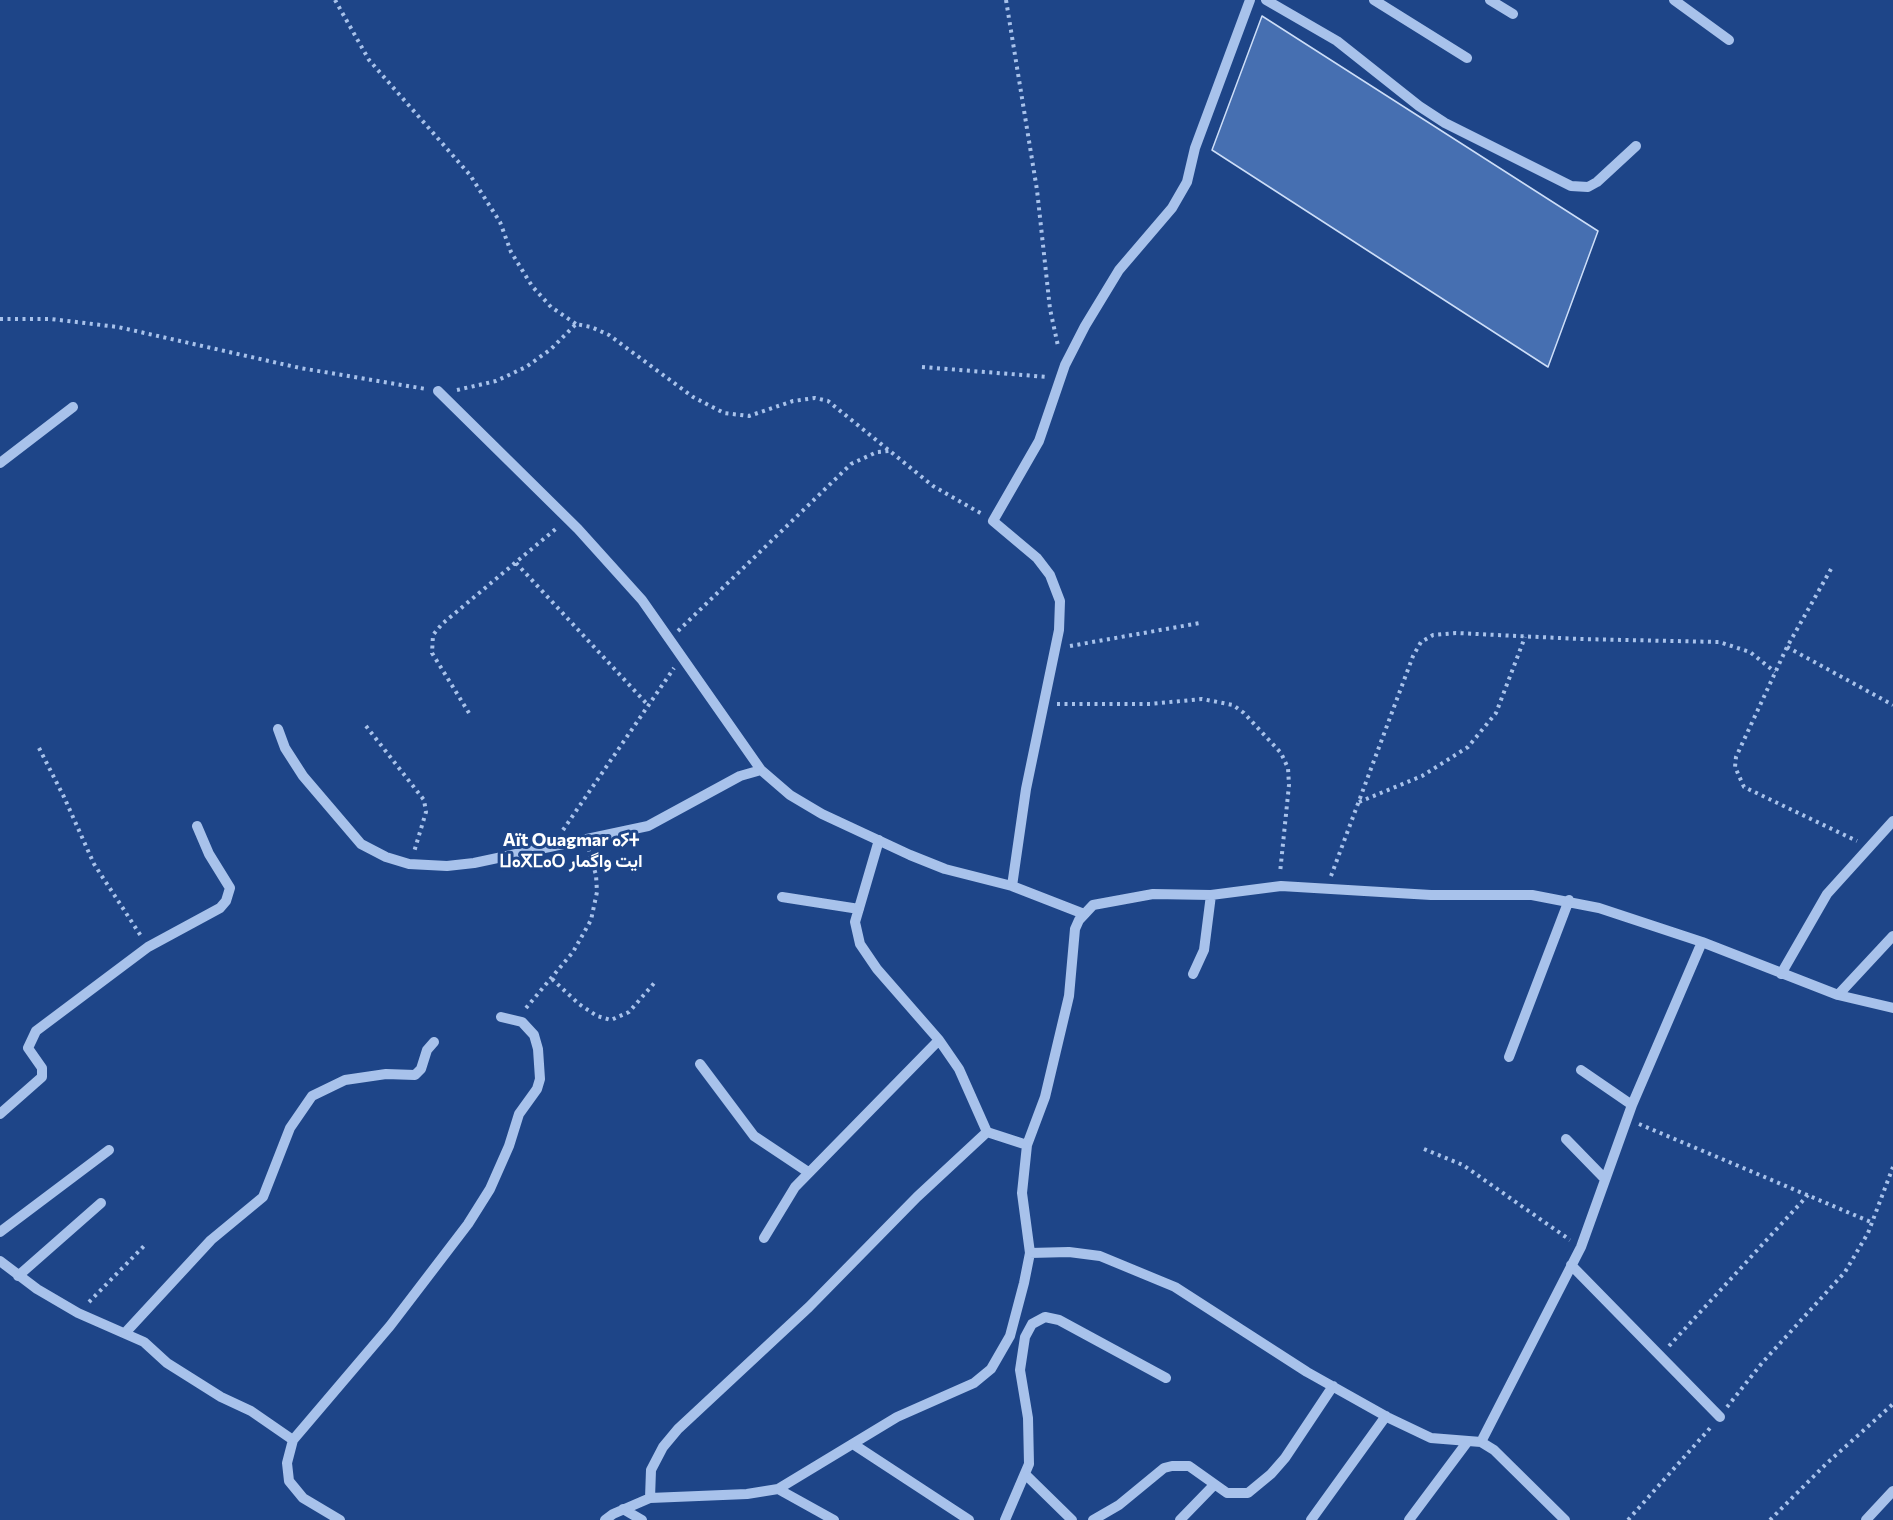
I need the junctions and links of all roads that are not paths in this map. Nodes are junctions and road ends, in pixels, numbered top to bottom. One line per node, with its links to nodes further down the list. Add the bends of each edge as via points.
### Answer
1 (1251, 0): 18 (street, via 1195,148 1187,182 1172,208 1102,295 1065,365 1039,441 993,521 1037,558 1050,575 1060,602 1056,648 1026,789)
2 (1266, 0): 9 (street, via 1336,41 1445,123 1571,186 1588,187 1597,182)
3 (1374, 0): 8 (street)
4 (1490, 0): 6 (street)
5 (1674, 0): 7 (street)
6 (1513, 14)
7 (1729, 40)
8 (1467, 58)
9 (1636, 146)
10 (438, 391): 14 (street, via 567,518 642,600)
11 (73, 407): 12 (street)
12 (0, 463)
13 (278, 729): 14 (street, via 303,776 361,844 409,864 474,863 648,826 740,776)
14 (761, 770): 17 (street, via 790,795 822,814)
15 (1893, 821): 27 (street, via 1827,894)
16 (197, 826): 37 (street, via 230,888 226,901 148,947 36,1031 28,1048 42,1068 42,1077)
17 (879, 840): 18 (street, via 945,869); 22 (street)
18 (1012, 886): 23 (street)
19 (1211, 895): 21 (street, via 1281,886 1431,895 1532,895); 23 (street, via 1153,894 1108,900 1093,905); 26 (street, via 1204,950)
20 (782, 897): 22 (street)
21 (1569, 900): 25 (street); 33 (street)
22 (859, 909): 31 (street, via 855,922 867,956)
23 (1084, 914): 40 (street, via 1073,938 1069,996 1045,1096)
24 (1893, 936): 28 (street)
25 (1702, 942): 27 (street); 36 (street)
26 (1193, 974)
27 (1781, 974): 28 (street)
28 (1838, 995): 29 (street)
29 (1893, 1008)
30 (501, 1017): 56 (street, via 528,1027 534,1035 540,1079 519,1114 490,1189 390,1326)
31 (939, 1040): 38 (street, via 959,1069); 42 (street)
32 (434, 1042): 51 (street, via 421,1069 413,1076 386,1074 345,1080 312,1096 290,1128 263,1197 212,1240)
33 (1509, 1057)
34 (700, 1064): 42 (street, via 754,1136)
35 (1581, 1070): 36 (street)
36 (1632, 1105): 43 (street)
37 (0, 1114)
38 (987, 1132): 40 (street); 64 (street, via 678,1429 651,1470)
39 (1566, 1138): 43 (street)
40 (1027, 1146): 47 (street, via 1022,1193)
41 (109, 1150): 45 (street)
42 (808, 1172): 46 (street, via 785,1199)
43 (1604, 1178): 49 (street)
44 (101, 1203): 50 (street)
45 (0, 1232)
46 (764, 1238)
47 (1030, 1253): 53 (street, via 1069,1252 1126,1264 1175,1287); 59 (street, via 1010,1336 991,1369 974,1383 897,1417)
48 (0, 1261): 50 (street)
49 (1571, 1265): 55 (street); 58 (street)
50 (18, 1276): 51 (street, via 78,1313)
51 (125, 1333): 56 (street)
52 (1166, 1378): 60 (street, via 1059,1320 1045,1317 1035,1321 1024,1337 1020,1370 1030,1444)
53 (1333, 1386): 54 (street); 61 (street, via 1285,1458 1259,1485 1235,1494)
54 (1386, 1416): 57 (street, via 1431,1438); 75 (street)
55 (1720, 1417)
56 (293, 1440): 66 (street, via 287,1463 289,1481 303,1498)
57 (1468, 1442): 58 (street); 76 (street)
58 (1480, 1442): 77 (street, via 1506,1460)
59 (853, 1444): 62 (street); 70 (street)
60 (1026, 1476): 71 (street); 72 (street)
61 (1214, 1485): 73 (street, via 1189,1466 1164,1468 1119,1505); 74 (street)
62 (778, 1489): 64 (street); 69 (street)
63 (1893, 1491): 78 (street)
64 (651, 1498): 65 (street)
65 (623, 1509): 67 (street); 68 (street)
66 (340, 1520)
67 (605, 1520)
68 (642, 1520)
69 (834, 1520)
70 (969, 1520)
71 (1007, 1520)
72 (1072, 1520)
73 (1093, 1520)
74 (1180, 1520)
75 (1311, 1520)
76 (1409, 1520)
77 (1565, 1520)
78 (1866, 1520)

